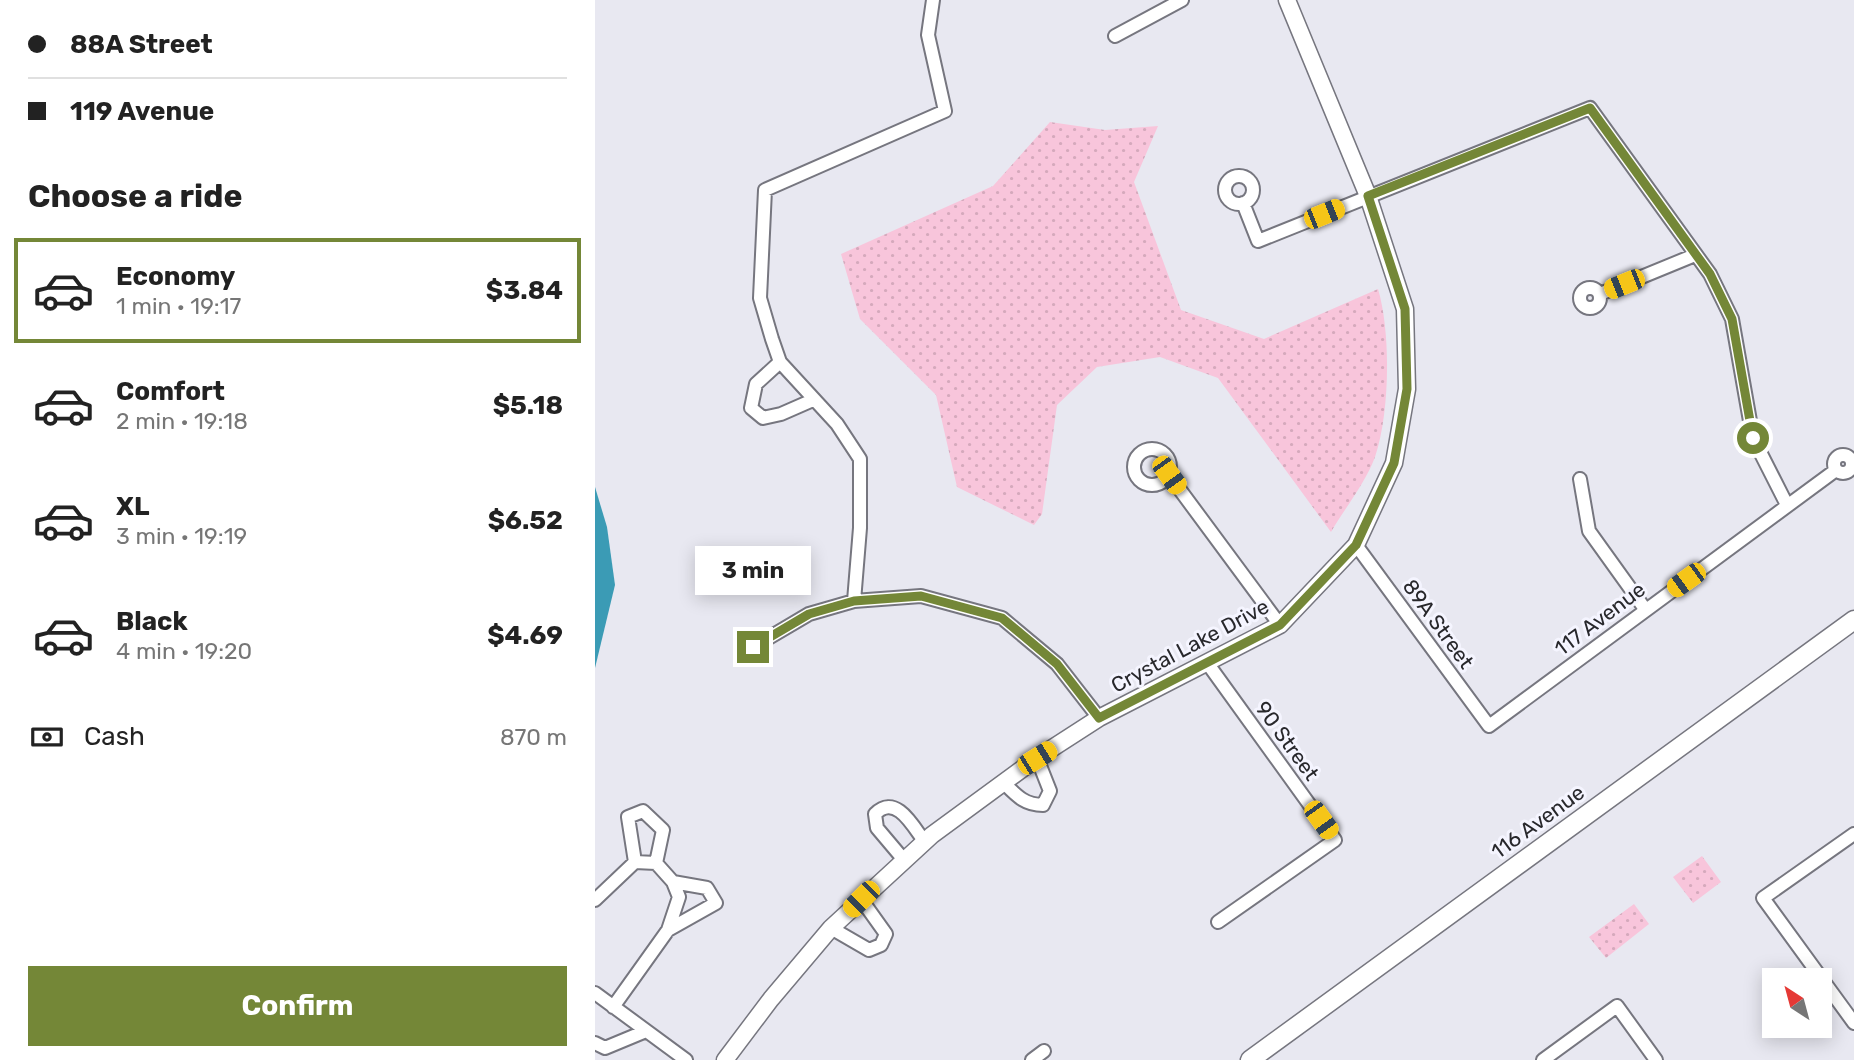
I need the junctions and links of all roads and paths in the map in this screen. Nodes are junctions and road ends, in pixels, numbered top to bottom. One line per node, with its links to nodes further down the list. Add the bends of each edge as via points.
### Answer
1 (933, 0): 9 (street, via 928,35 945,111 765,190 760,298)
2 (1182, 0): 4 (street)
3 (1287, 0): 5 (street, Crystal Lake Drive)
4 (1115, 36)
5 (1368, 196): 6 (street, via 1258,241); 7 (street, via 1590,108); 15 (street, Crystal Lake Drive, via 1405,309 1407,389 1394,463)
6 (1243, 203)
7 (1695, 255): 8 (street); 14 (street, via 1732,319 1753,438)
8 (1600, 294)
9 (781, 362): 10 (street); 10 (street, via 756,384 751,408 762,418)
10 (813, 400): 16 (street, via 860,459)
11 (1836, 470): 14 (street, 117 Avenue)
12 (1169, 475): 19 (street)
13 (1580, 479): 17 (street, via 1589,531)
14 (1787, 505): 17 (street, 117 Avenue)
15 (1356, 545): 19 (street, Crystal Lake Drive); 23 (street, 89A Street)
16 (854, 601): 20 (street, via 809,614); 22 (street, via 921,596 1002,618 1057,664)
17 (1645, 610): 23 (street, 117 Avenue)
18 (1854, 620): 46 (main road, 116 Avenue)
19 (1280, 625): 21 (street, Crystal Lake Drive)
20 (753, 647)
21 (1208, 664): 22 (street, Crystal Lake Drive); 34 (street, 90 Street, via 1335,840)
22 (1099, 718): 24 (street, Crystal Lake Drive)
23 (1489, 726)
24 (1037, 758): 25 (street, Crystal Lake Drive); 25 (street, via 1050,791 1043,805 1021,800)
25 (1003, 782): 27 (street, Crystal Lake Drive)
26 (1854, 834): 39 (street, via 1763,898)
27 (924, 841): 28 (street, Crystal Lake Drive); 28 (street, via 898,808 881,808 876,814 877,828)
28 (904, 860): 32 (street, Crystal Lake Drive)
29 (635, 862): 30 (street); 30 (street, via 628,817 643,811 663,830); 33 (street)
30 (656, 863): 31 (street)
31 (673, 882): 36 (street, via 680,897); 36 (street, via 707,888 716,903)
32 (861, 899): 35 (street, Crystal Lake Drive); 35 (street, via 886,934 881,945 869,950)
33 (595, 900)
34 (1218, 922)
35 (831, 928): 44 (street, Crystal Lake Drive)
36 (668, 930): 38 (street)
37 (595, 993): 38 (street)
38 (613, 1007): 40 (street)
39 (1854, 1023)
40 (646, 1031): 41 (street, via 605,1048); 43 (street)
41 (595, 1044)
42 (1044, 1051): 45 (street)
43 (686, 1060)
44 (726, 1060)
45 (1032, 1060)
46 (1250, 1060)
47 (1543, 1060): 48 (street, via 1618,1006)
48 (1656, 1060)

